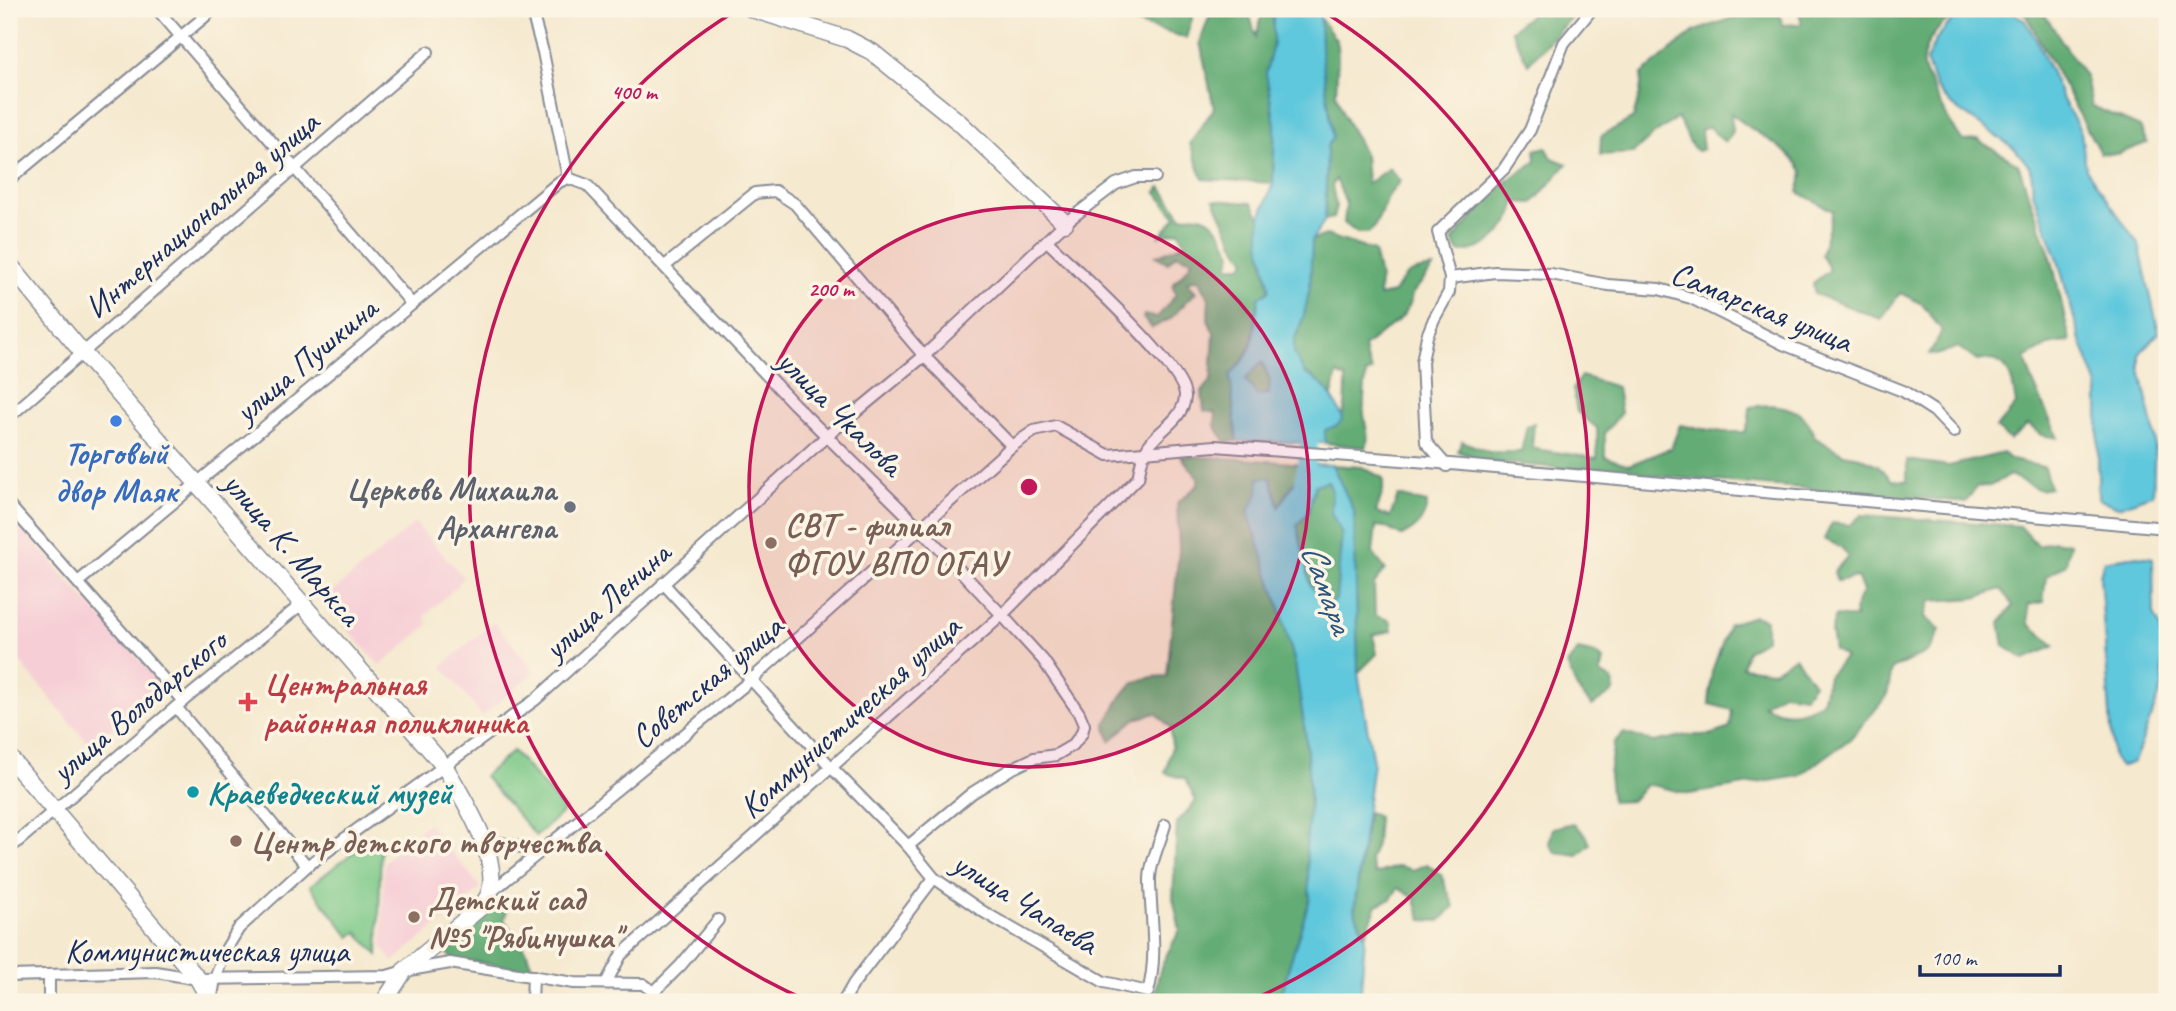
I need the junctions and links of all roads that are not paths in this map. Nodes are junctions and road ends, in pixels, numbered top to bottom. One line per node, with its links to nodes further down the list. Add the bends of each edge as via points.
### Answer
1 (157, 9): 6 (street)
2 (215, 9): 6 (street)
3 (531, 9): 10 (street)
4 (752, 9): 12 (main road, via 848,39 872,52 960,123)
5 (1592, 9): 16 (street, via 1564,43 1530,130 1504,169 1438,232)
6 (181, 37): 8 (street); 11 (street)
7 (428, 52): 8 (street, Интернациональная улица)
8 (293, 167): 17 (street); 18 (street, Интернациональная улица)
9 (1155, 177): 12 (street, улица Ленина, via 1116,184)
10 (568, 178): 15 (street, улица Чкалова, via 587,185); 17 (street, улица Пушкина)
11 (9, 180)
12 (1065, 223): 13 (street, улица Ленина)
13 (1047, 242): 19 (street, улица Ленина); 24 (street, via 1147,340 1181,382 1186,394 1181,412)
14 (9, 264): 18 (main road, улица К. Маркса)
15 (665, 266): 19 (street, via 755,193 775,191 795,204); 22 (street, улица Чкалова)
16 (1450, 278): 21 (street, Самарская улица, via 1495,272 1551,274 1691,298 1794,349 1903,391 1934,411); 25 (street, via 1422,362 1426,442)
17 (412, 304): 26 (street, улица Пушкина)
18 (82, 352): 20 (street, Интернациональная улица); 26 (main road, улица К. Маркса)
19 (924, 356): 22 (street, улица Ленина); 23 (street)
20 (9, 417)
21 (1954, 432)
22 (828, 435): 29 (street, улица Чкалова); 31 (street, улица Ленина)
23 (1012, 446): 24 (street, Советская улица, via 1034,431 1056,426 1108,455); 29 (street, Советская улица)
24 (1145, 450): 25 (street, via 1215,446); 33 (street, Коммунистическая улица, via 1138,478)
25 (1447, 466): 28 (street)
26 (197, 482): 30 (street, улица Пушкина); 32 (main road, улица К. Маркса)
27 (9, 505): 30 (street)
28 (2167, 528)
29 (921, 529): 33 (street, улица Чкалова); 34 (street, Советская улица)
30 (78, 582): 35 (street)
31 (663, 583): 34 (street, улица Чапаева); 37 (street, улица Ленина, via 535,700)
32 (303, 603): 35 (street, улица Володарского); 37 (main road, улица К. Маркса)
33 (1002, 615): 38 (street, Коммунистическая улица); 42 (street, улица Чкалова, via 1044,660 1079,713 1082,733 1073,745 1055,755 1034,758 972,793)
34 (751, 680): 38 (street, улица Чапаева); 44 (street, Советская улица)
35 (179, 704): 39 (street, улица Володарского); 45 (street)
36 (9, 757): 39 (main road)
37 (444, 767): 41 (main road, улица К. Маркса); 45 (street, улица Ленина)
38 (831, 767): 42 (street, улица Чапаева); 55 (street, Коммунистическая улица, via 621,955)
39 (54, 809): 43 (street, улица Володарского); 53 (main road)
40 (1165, 825): 57 (street, улица Чапаева, via 1149,880 1154,920)
41 (482, 839): 44 (street); 47 (main road, улица К. Маркса, via 491,874)
42 (908, 846): 46 (street, улица Чапаева)
43 (9, 849)
44 (541, 851): 47 (street, Советская улица)
45 (307, 866): 54 (street, улица Ленина, via 239,928)
46 (934, 878): 57 (street, улица Чапаева, via 1104,982); 62 (street)
47 (490, 893): 49 (main road, via 482,906)
48 (718, 920): 56 (street)
49 (404, 971): 52 (street, Коммунистическая улица, via 450,963); 54 (street, Коммунистическая улица, via 387,976); 60 (main road)
50 (9, 976): 51 (street, Коммунистическая улица)
51 (49, 976): 53 (street, Коммунистическая улица, via 156,972); 58 (street)
52 (533, 976): 55 (street, Коммунистическая улица); 61 (street)
53 (198, 979): 54 (street, Коммунистическая улица); 59 (main road)
54 (215, 979): 59 (street, улица Ленина)
55 (606, 983): 56 (street, Коммунистическая улица, via 643,984)
56 (657, 997)
57 (1149, 997)
58 (50, 1002)
59 (211, 1002)
60 (384, 1002)
61 (531, 1002)
62 (843, 1002)

